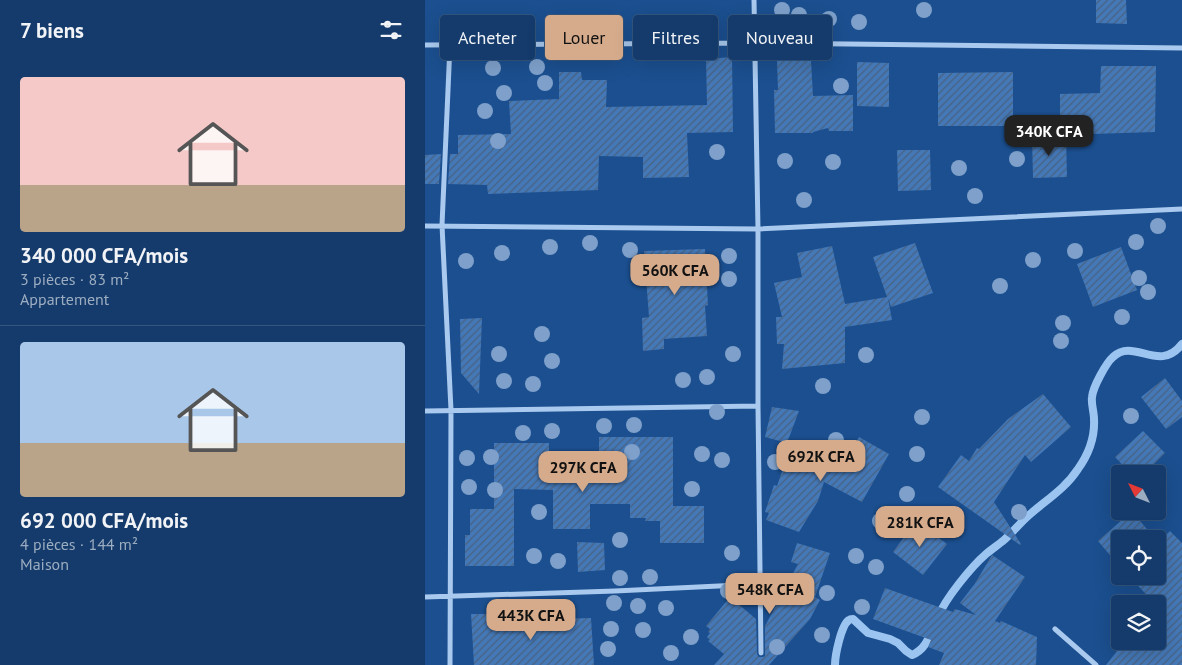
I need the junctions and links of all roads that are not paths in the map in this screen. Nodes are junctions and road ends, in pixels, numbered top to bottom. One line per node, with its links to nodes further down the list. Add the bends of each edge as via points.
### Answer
1 (755, 0): 2 (street)
2 (755, 15)
3 (728, 43): 4 (street)
4 (535, 44)
5 (832, 44): 8 (street)
6 (425, 45): 7 (street)
7 (440, 45)
8 (1182, 48)
9 (449, 60): 12 (street)
10 (755, 60): 14 (street)
11 (1182, 210): 14 (street)
12 (442, 225): 13 (street); 14 (street); 16 (street)
13 (425, 226)
14 (758, 229): 15 (street)
15 (758, 406): 16 (street); 18 (street)
16 (451, 410): 17 (street); 20 (street)
17 (425, 411)
18 (760, 584): 20 (street); 22 (street)
19 (425, 597): 20 (street)
20 (449, 597): 23 (street)
21 (1055, 629): 24 (street)
22 (761, 653)
23 (450, 665)
24 (1095, 665)

